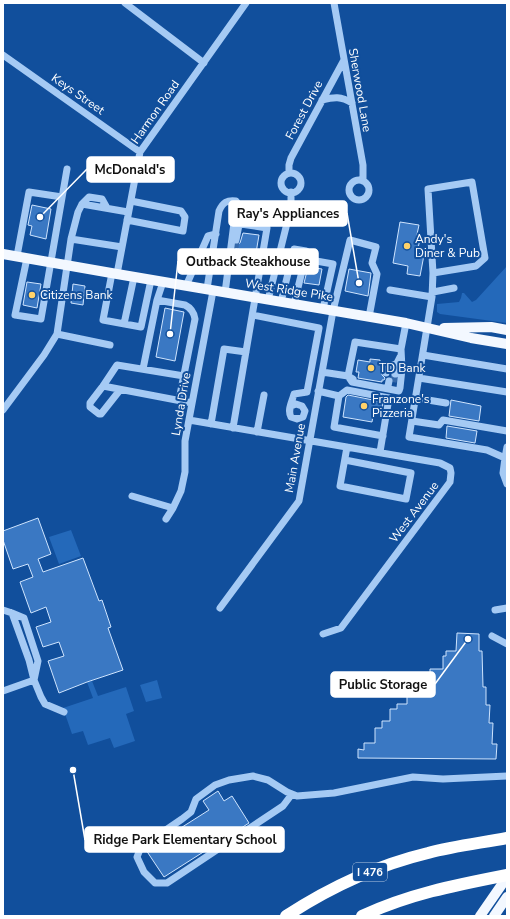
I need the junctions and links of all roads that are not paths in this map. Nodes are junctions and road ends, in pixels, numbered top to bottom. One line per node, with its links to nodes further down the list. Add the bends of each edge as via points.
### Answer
1 (125, 3): 6 (street)
2 (246, 3): 6 (street, Harmon Road)
3 (334, 3): 5 (street, Sherwood Lane)
4 (3, 55): 9 (street, Keys Street)
5 (344, 60): 7 (street, Forest Drive); 8 (street, Sherwood Lane)
6 (204, 63): 9 (street, Harmon Road)
7 (322, 100): 8 (street, via 340,97); 11 (street, Forest Drive, via 291,158)
8 (352, 103): 12 (street, Sherwood Lane, via 363,165)
9 (140, 152): 15 (street, Harmon Road)
10 (67, 169): 14 (street)
11 (289, 173): 13 (street, via 283,176 281,184 284,190); 13 (street, via 296,174 301,181 299,188)
12 (363, 181)
13 (291, 192): 45 (street, via 291,207)
14 (62, 197): 28 (street, via 29,192); 30 (street)
15 (131, 201): 17 (street, Harmon Road); 19 (street, via 181,211 185,217 183,231)
16 (242, 210): 18 (street); 20 (street); 21 (street, Lynda Drive, via 236,201 225,202 219,211)
17 (128, 212): 19 (street, Harmon Road); 22 (street, via 107,208 102,199 89,197 78,212)
18 (279, 215)
19 (127, 220): 24 (street, Harmon Road)
20 (240, 224): 23 (street); 29 (street, via 234,223); 43 (street, via 267,228)
21 (216, 234): 37 (street, via 208,236); 39 (street, Lynda Drive)
22 (71, 239): 24 (street); 31 (street)
23 (236, 240)
24 (122, 247): 33 (street, Harmon Road)
25 (235, 248): 29 (street)
26 (306, 251): 46 (street, via 294,249)
27 (3, 254): 28 (main road, West Ridge Pike)
28 (22, 257): 30 (main road, West Ridge Pike); 30 (street, via 15,315 41,319)
29 (229, 259): 41 (street)
30 (51, 263): 31 (main road, West Ridge Pike)
31 (67, 265): 33 (main road, West Ridge Pike); 55 (street)
32 (433, 273): 32 (street, via 428,189 472,182 486,258 476,266); 42 (street)
33 (114, 274): 34 (main road, West Ridge Pike); 52 (street, Harmon Road, via 103,320)
34 (134, 277): 35 (main road, West Ridge Pike); 52 (street)
35 (151, 280): 36 (main road, West Ridge Pike); 52 (street, via 141,327)
36 (163, 282): 37 (main road, West Ridge Pike); 44 (street)
37 (186, 286): 39 (main road, West Ridge Pike)
38 (454, 288): 42 (street)
39 (210, 290): 41 (main road, West Ridge Pike); 78 (street, Lynda Drive)
40 (390, 290): 42 (street)
41 (224, 293): 43 (main road, West Ridge Pike)
42 (432, 294): 53 (street)
43 (256, 298): 45 (main road, West Ridge Pike); 49 (street)
44 (157, 300): 63 (street); 66 (street, via 185,304 194,314)
45 (268, 300): 46 (main road, West Ridge Pike)
46 (281, 302): 47 (main road, West Ridge Pike)
47 (294, 304): 48 (main road, West Ridge Pike); 48 (street, via 305,259 333,264)
48 (328, 310): 50 (main road, West Ridge Pike); 50 (street, via 350,240 376,246 372,263 377,274); 60 (street, Main Avenue)
49 (253, 315): 58 (street, via 319,328); 59 (street)
50 (369, 317): 51 (main road, West Ridge Pike)
51 (406, 323): 53 (main road, West Ridge Pike); 62 (street)
52 (124, 324)
53 (428, 328): 54 (main road, West Ridge Pike, via 491,327); 56 (main road, West Ridge Pike); 61 (street)
54 (507, 330)
55 (57, 334): 57 (street); 81 (street)
56 (507, 344)
57 (110, 345)
58 (315, 351): 60 (street); 80 (street, via 307,392 294,394)
59 (246, 352): 86 (street, via 224,349); 87 (street)
60 (325, 353): 65 (street, Main Avenue)
61 (423, 355): 64 (street); 68 (street)
62 (400, 357): 67 (street, via 357,342); 67 (street, via 402,369 398,390 352,382); 69 (street); 69 (street, via 386,368)
63 (143, 369): 66 (street); 70 (street, via 117,365)
64 (507, 369)
65 (322, 372): 67 (street); 72 (street, Main Avenue)
66 (184, 376): 77 (street)
67 (352, 378): 69 (street)
68 (419, 378): 73 (street); 76 (street)
69 (391, 380)
70 (103, 386): 71 (street); 71 (street, via 89,405 99,414 102,414)
71 (120, 390): 77 (street)
72 (318, 391): 75 (street); 83 (street, Main Avenue)
73 (507, 392)
74 (264, 395): 89 (street)
75 (339, 396): 90 (street, via 334,427); 90 (street, via 347,390 389,398)
76 (416, 398): 79 (street); 85 (street)
77 (179, 400): 78 (street)
78 (192, 403): 84 (street, Lynda Drive)
79 (446, 403)
80 (291, 406): 82 (street, via 289,412 292,417); 82 (street, via 302,406 305,411)
81 (3, 410)
82 (303, 417): 83 (street)
83 (313, 419): 91 (street, Main Avenue)
84 (189, 420): 86 (street, West Avenue); 99 (street, Lynda Drive, via 185,441 185,472 181,491)
85 (412, 421): 88 (street, via 439,425 442,420); 95 (street, via 409,437 488,450)
86 (210, 424): 87 (street, West Avenue)
87 (233, 428): 89 (street, West Avenue)
88 (507, 431)
89 (257, 432): 91 (street, West Avenue)
90 (383, 436): 94 (street)
91 (310, 440): 92 (street, West Avenue); 101 (street, Main Avenue, via 299,500)
92 (347, 447): 94 (street, West Avenue); 96 (street)
93 (507, 447): 95 (street)
94 (380, 452): 105 (street, West Avenue, via 440,463 450,468 450,482 341,628)
95 (506, 458): 97 (street, via 503,473)
96 (345, 460): 96 (street, via 340,486 406,499 411,473)
97 (507, 484)
98 (132, 496): 99 (street)
99 (173, 508): 100 (street, Lynda Drive)
100 (166, 519)
101 (220, 608)
102 (507, 608): 104 (street)
103 (3, 610): 108 (street, via 12,613)
104 (495, 610)
105 (323, 634)
106 (492, 636): 107 (street)
107 (507, 644)
108 (34, 680): 109 (street); 110 (street, via 45,704)
109 (3, 691)
110 (64, 712)
111 (507, 776): 112 (street, via 443,779 412,777 334,793 297,796)
112 (292, 794): 112 (street, via 268,780 253,776 215,785 196,799 191,812 141,847 137,857 144,872 155,883 167,883 283,806)
113 (507, 838): 116 (highway, I 476, via 429,853 379,869 328,892)
114 (507, 876): 117 (highway, via 423,893); 118 (main road)
115 (507, 897): 119 (main road)
116 (286, 916)
117 (362, 916)
118 (480, 916)
119 (494, 916)

